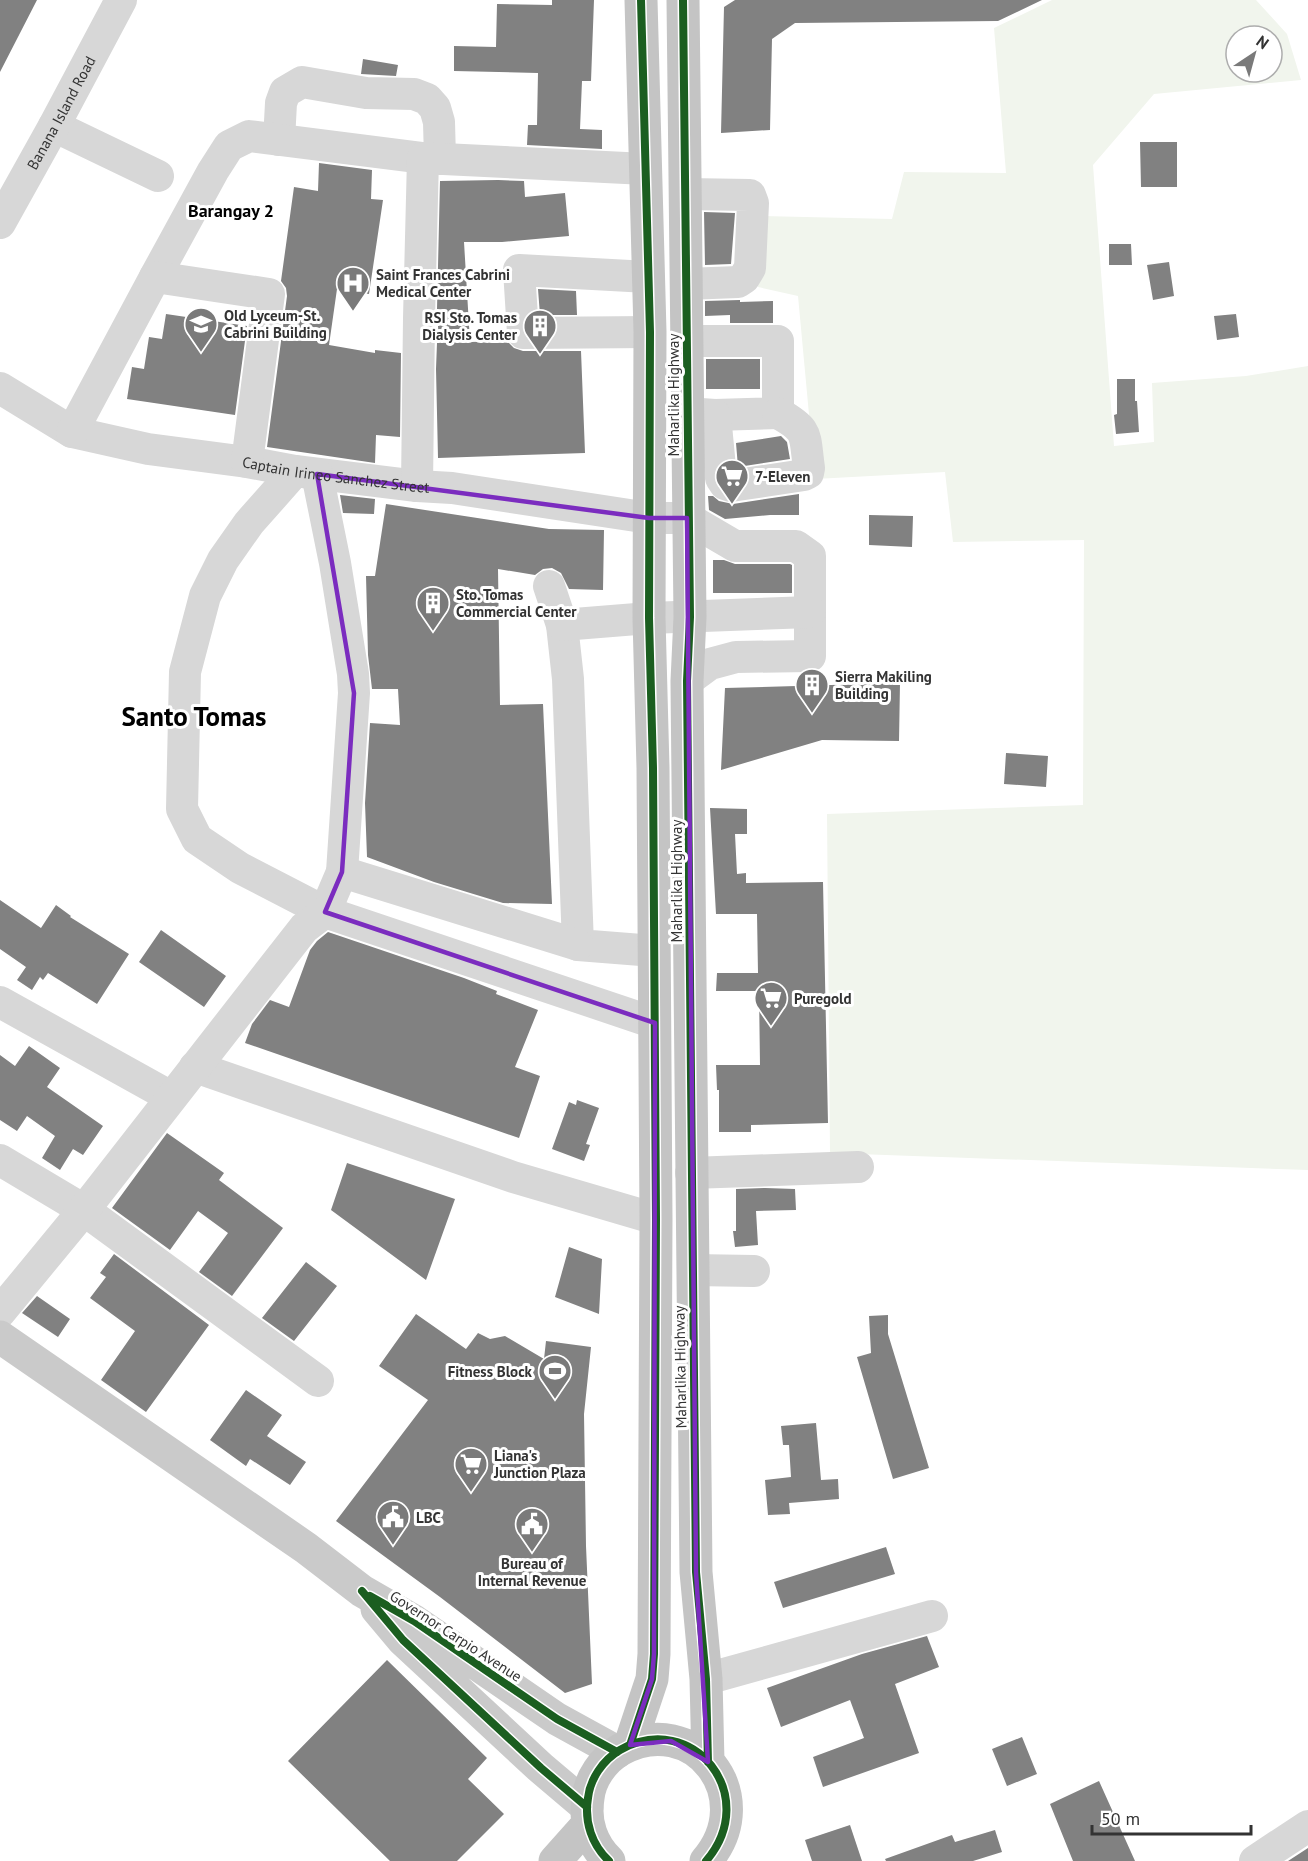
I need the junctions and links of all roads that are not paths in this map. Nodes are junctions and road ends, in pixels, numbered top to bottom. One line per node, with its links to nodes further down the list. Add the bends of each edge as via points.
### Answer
1 (121, 0): 4 (street, Banana Island Road)
2 (641, 0): 8 (highway, Maharlika Highway)
3 (683, 0): 10 (highway, Maharlika Highway)
4 (54, 126): 7 (street); 11 (street, Banana Island Road)
5 (279, 140): 6 (street); 6 (street, via 285,92 302,82 366,93 414,94 427,99 439,122); 12 (street, via 249,136 229,146)
6 (432, 159): 8 (street); 23 (street, via 418,318)
7 (158, 176)
8 (647, 177): 10 (street); 13 (highway, Maharlika Highway)
9 (765, 183): 10 (street)
10 (685, 189): 14 (highway, Maharlika Highway); 14 (street, via 750,195 753,203 750,268 744,278 738,282)
11 (0, 223)
12 (154, 277): 20 (street); 21 (street, via 269,294)
13 (648, 277): 15 (highway, Maharlika Highway); 15 (street, via 519,270 524,333)
14 (686, 284): 16 (highway, Maharlika Highway)
15 (650, 332): 24 (highway, Maharlika Highway)
16 (687, 340): 18 (street, via 778,340); 19 (highway, Maharlika Highway)
17 (0, 388): 20 (street, Captain Irineo Sanchez Street)
18 (778, 413): 19 (street); 19 (street, via 804,431 808,473 731,486 721,478)
19 (700, 414): 25 (highway, Maharlika Highway)
20 (72, 432): 21 (street, Captain Irineo Sanchez Street, via 148,449)
21 (247, 462): 22 (street, Captain Irineo Sanchez Street)
22 (306, 472): 23 (street, Captain Irineo Sanchez Street); 32 (street, via 335,563 353,674); 33 (street, via 249,523 223,560 205,596 185,672 182,809 198,839 240,868)
23 (417, 486): 24 (street, Captain Irineo Sanchez Street)
24 (649, 518): 25 (street, Captain Irineo Sanchez Street); 29 (highway, Maharlika Highway)
25 (687, 518): 27 (street, via 735,546 796,546 810,556); 28 (highway, Maharlika Highway)
26 (549, 586): 30 (street)
27 (810, 612): 28 (street); 31 (street, via 810,656 736,657 710,664)
28 (690, 617): 29 (street); 31 (highway, Maharlika Highway)
29 (649, 618): 30 (street); 35 (highway, Maharlika Highway)
30 (562, 625): 34 (street, via 568,679)
31 (687, 681): 42 (highway, Maharlika Highway)
32 (342, 872): 33 (street); 34 (street)
33 (325, 912): 37 (street); 38 (street, via 304,928)
34 (578, 945): 35 (street)
35 (654, 951): 37 (highway, Maharlika Highway)
36 (0, 1002): 39 (street)
37 (655, 1023): 44 (highway, Maharlika Highway)
38 (195, 1067): 39 (street); 44 (street, via 513,1177)
39 (171, 1097): 43 (street)
40 (0, 1160): 43 (street)
41 (858, 1167): 42 (street)
42 (691, 1173): 45 (highway, Maharlika Highway)
43 (84, 1210): 47 (street); 49 (street)
44 (656, 1219): 53 (highway, Maharlika Highway, via 654,1654 652,1679)
45 (693, 1270): 46 (street); 52 (highway, Maharlika Highway, via 696,1572)
46 (754, 1271)
47 (0, 1312)
48 (0, 1337): 50 (main road, Governor Carpio Avenue, via 306,1548)
49 (318, 1381)
50 (362, 1592): 53 (main road, Governor Carpio Avenue, via 414,1621 556,1719); 56 (main road, Governor Carpio Avenue, via 403,1640)
51 (932, 1616): 52 (street)
52 (706, 1679): 54 (highway, Maharlika Highway)
53 (623, 1749): 54 (highway, via 648,1740 671,1741); 56 (highway, via 596,1774 588,1796)
54 (708, 1762): 55 (highway, via 724,1788)
55 (728, 1813): 60 (highway, via 724,1834); 61 (highway)
56 (587, 1816): 58 (highway); 59 (highway, via 594,1841)
57 (1308, 1826): 62 (street)
58 (555, 1861)
59 (609, 1861)
60 (706, 1861)
61 (738, 1861)
62 (1255, 1861)

